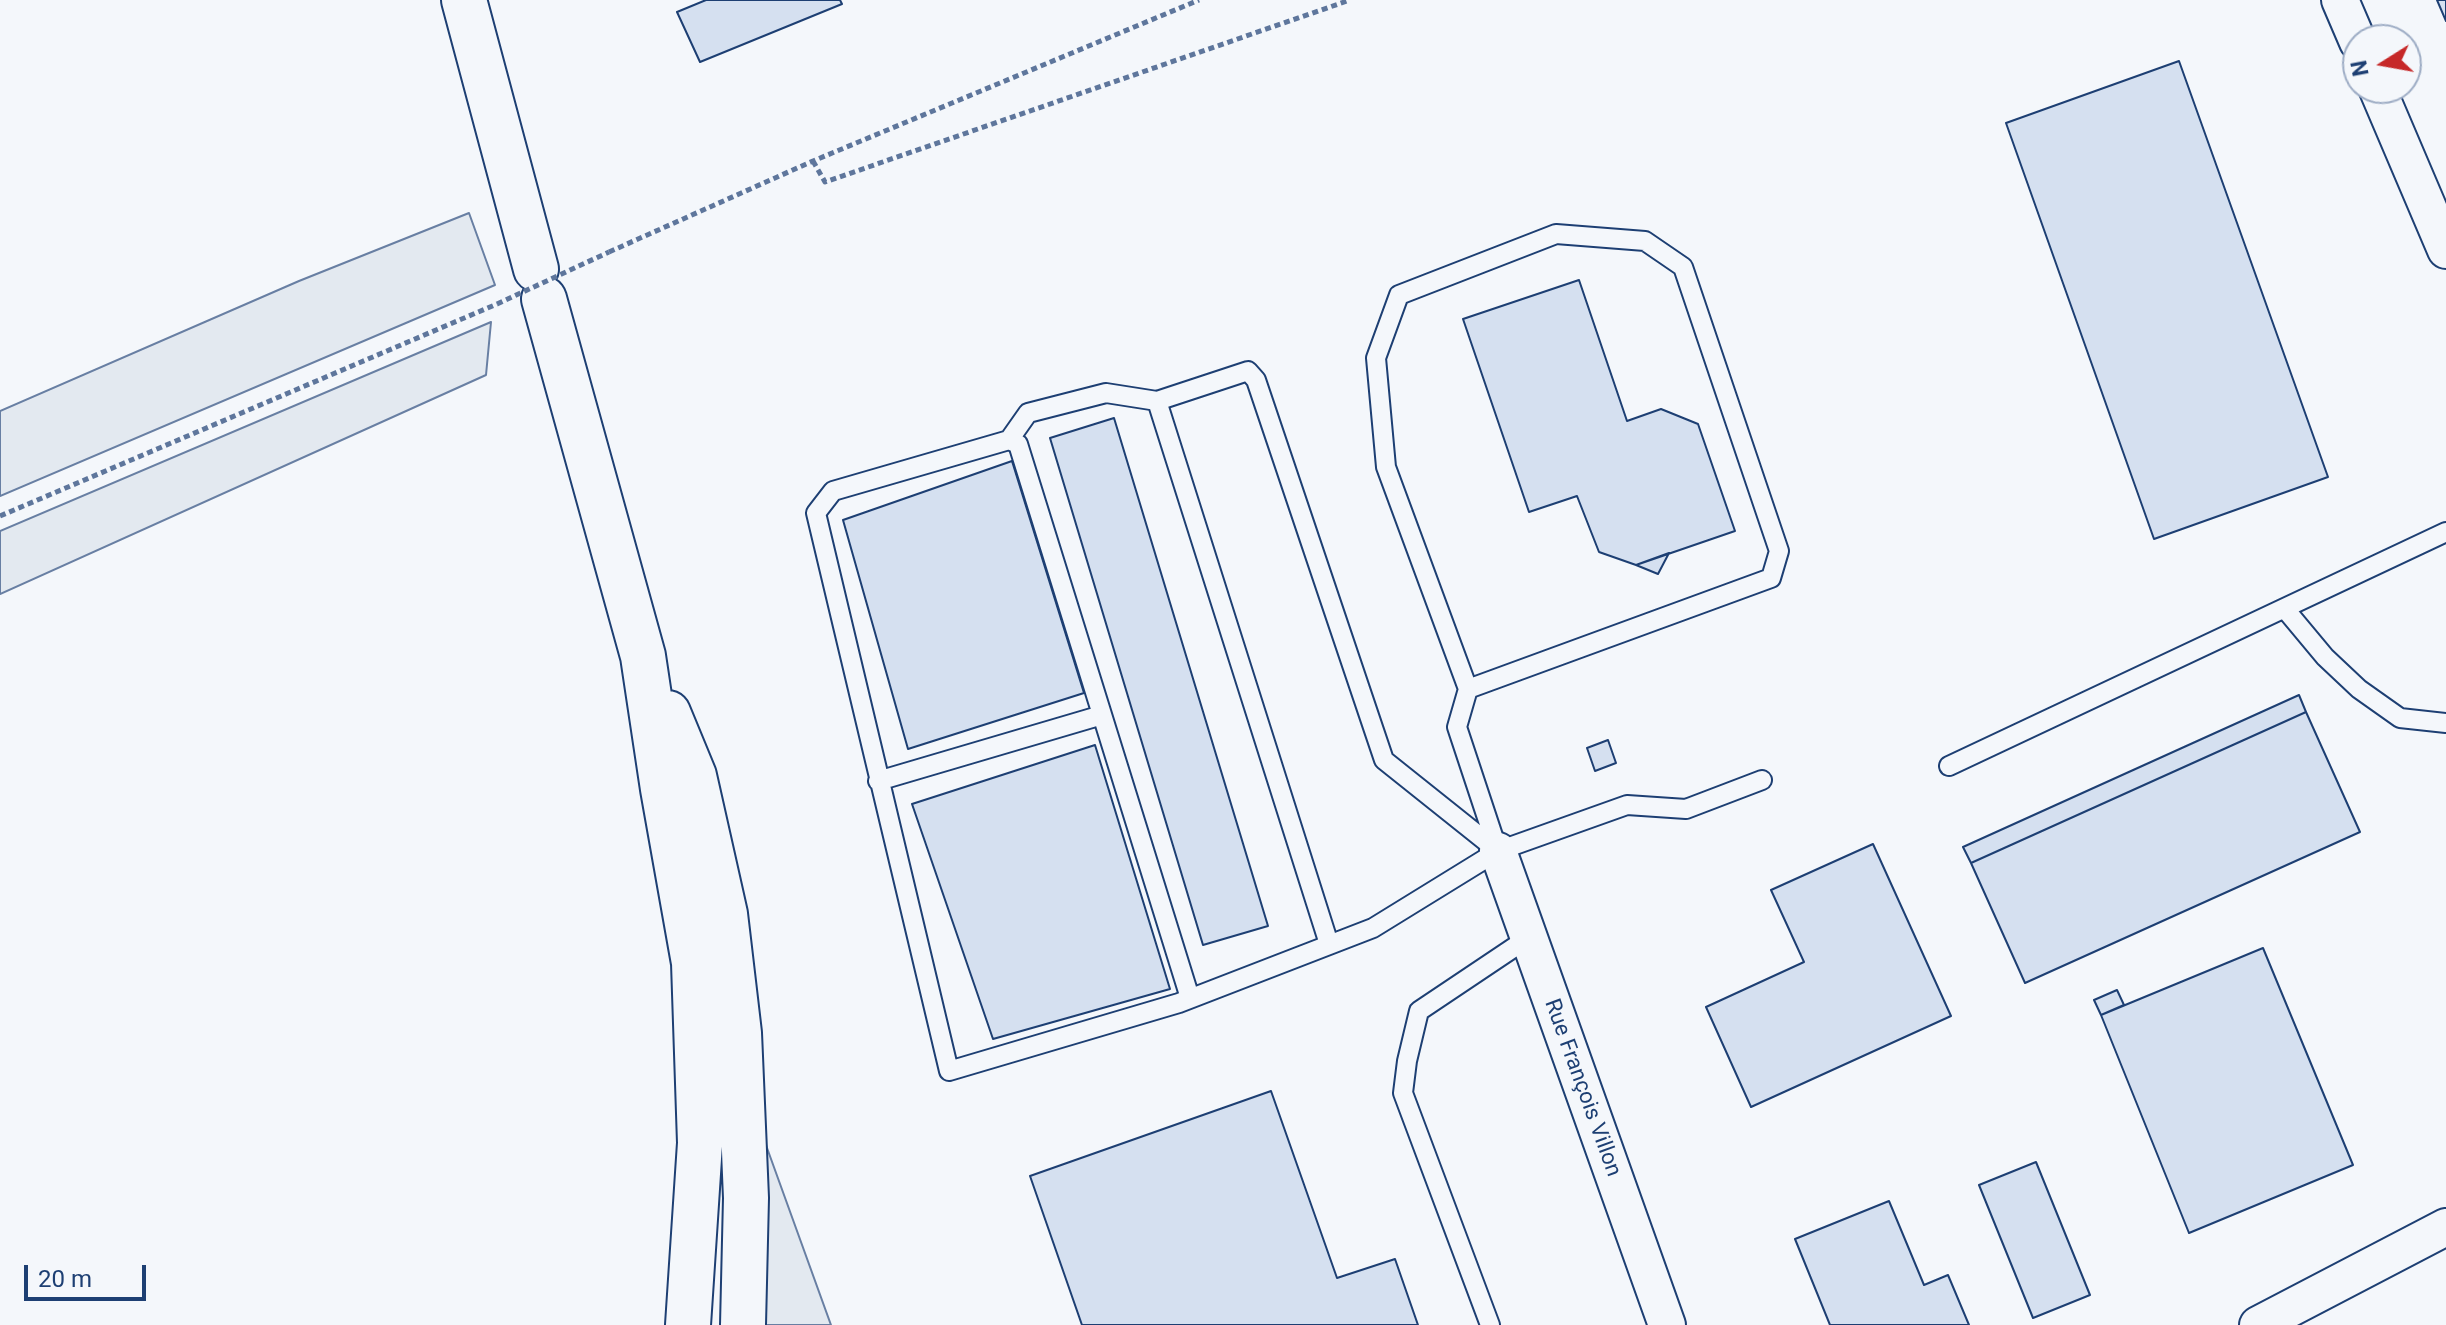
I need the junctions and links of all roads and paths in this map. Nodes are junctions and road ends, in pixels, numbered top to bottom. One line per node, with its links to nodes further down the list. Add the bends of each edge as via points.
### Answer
1 (464, 0): 14 (main road)
2 (1199, 0): 7 (path)
3 (1350, 0): 7 (path, via 825,182)
4 (2340, 0): 5 (street)
5 (2350, 24)
6 (2384, 104): 8 (street)
7 (813, 161): 11 (path, bridge, via 497,304)
8 (2446, 250)
9 (1157, 401): 10 (lane, via 1106,393 1028,413); 21 (lane, via 1248,371 1256,380 1384,760); 23 (lane)
10 (1009, 440): 16 (lane, via 1018,444); 20 (lane, via 833,491 816,513)
11 (0, 516)
12 (2446, 532): 13 (lane)
13 (2285, 609): 17 (lane, via 2359,689 2400,718); 18 (lane)
14 (643, 656): 26 (main road, via 694,963 700,1143); 27 (main road, via 694,776 725,914 746,1198)
15 (1468, 689): 15 (lane, via 1771,578 1779,551 1683,267 1645,241 1556,234 1399,295 1376,358 1386,467); 21 (lane, via 1457,727)
16 (1102, 715): 20 (lane); 24 (lane)
17 (2446, 723)
18 (1949, 766)
19 (1762, 780): 21 (lane, via 1686,809 1627,805)
20 (878, 781): 24 (lane, via 949,1071)
21 (1498, 851): 22 (street, Rue François Villon); 23 (lane, via 1373,928)
22 (1528, 938): 28 (lane, via 1419,1011 1403,1093); 29 (street, Rue François Villon)
23 (1329, 944): 24 (lane)
24 (1190, 998)
25 (2446, 1227): 30 (street)
26 (688, 1325)
27 (743, 1325)
28 (1490, 1325)
29 (1667, 1325)
30 (2258, 1325)

